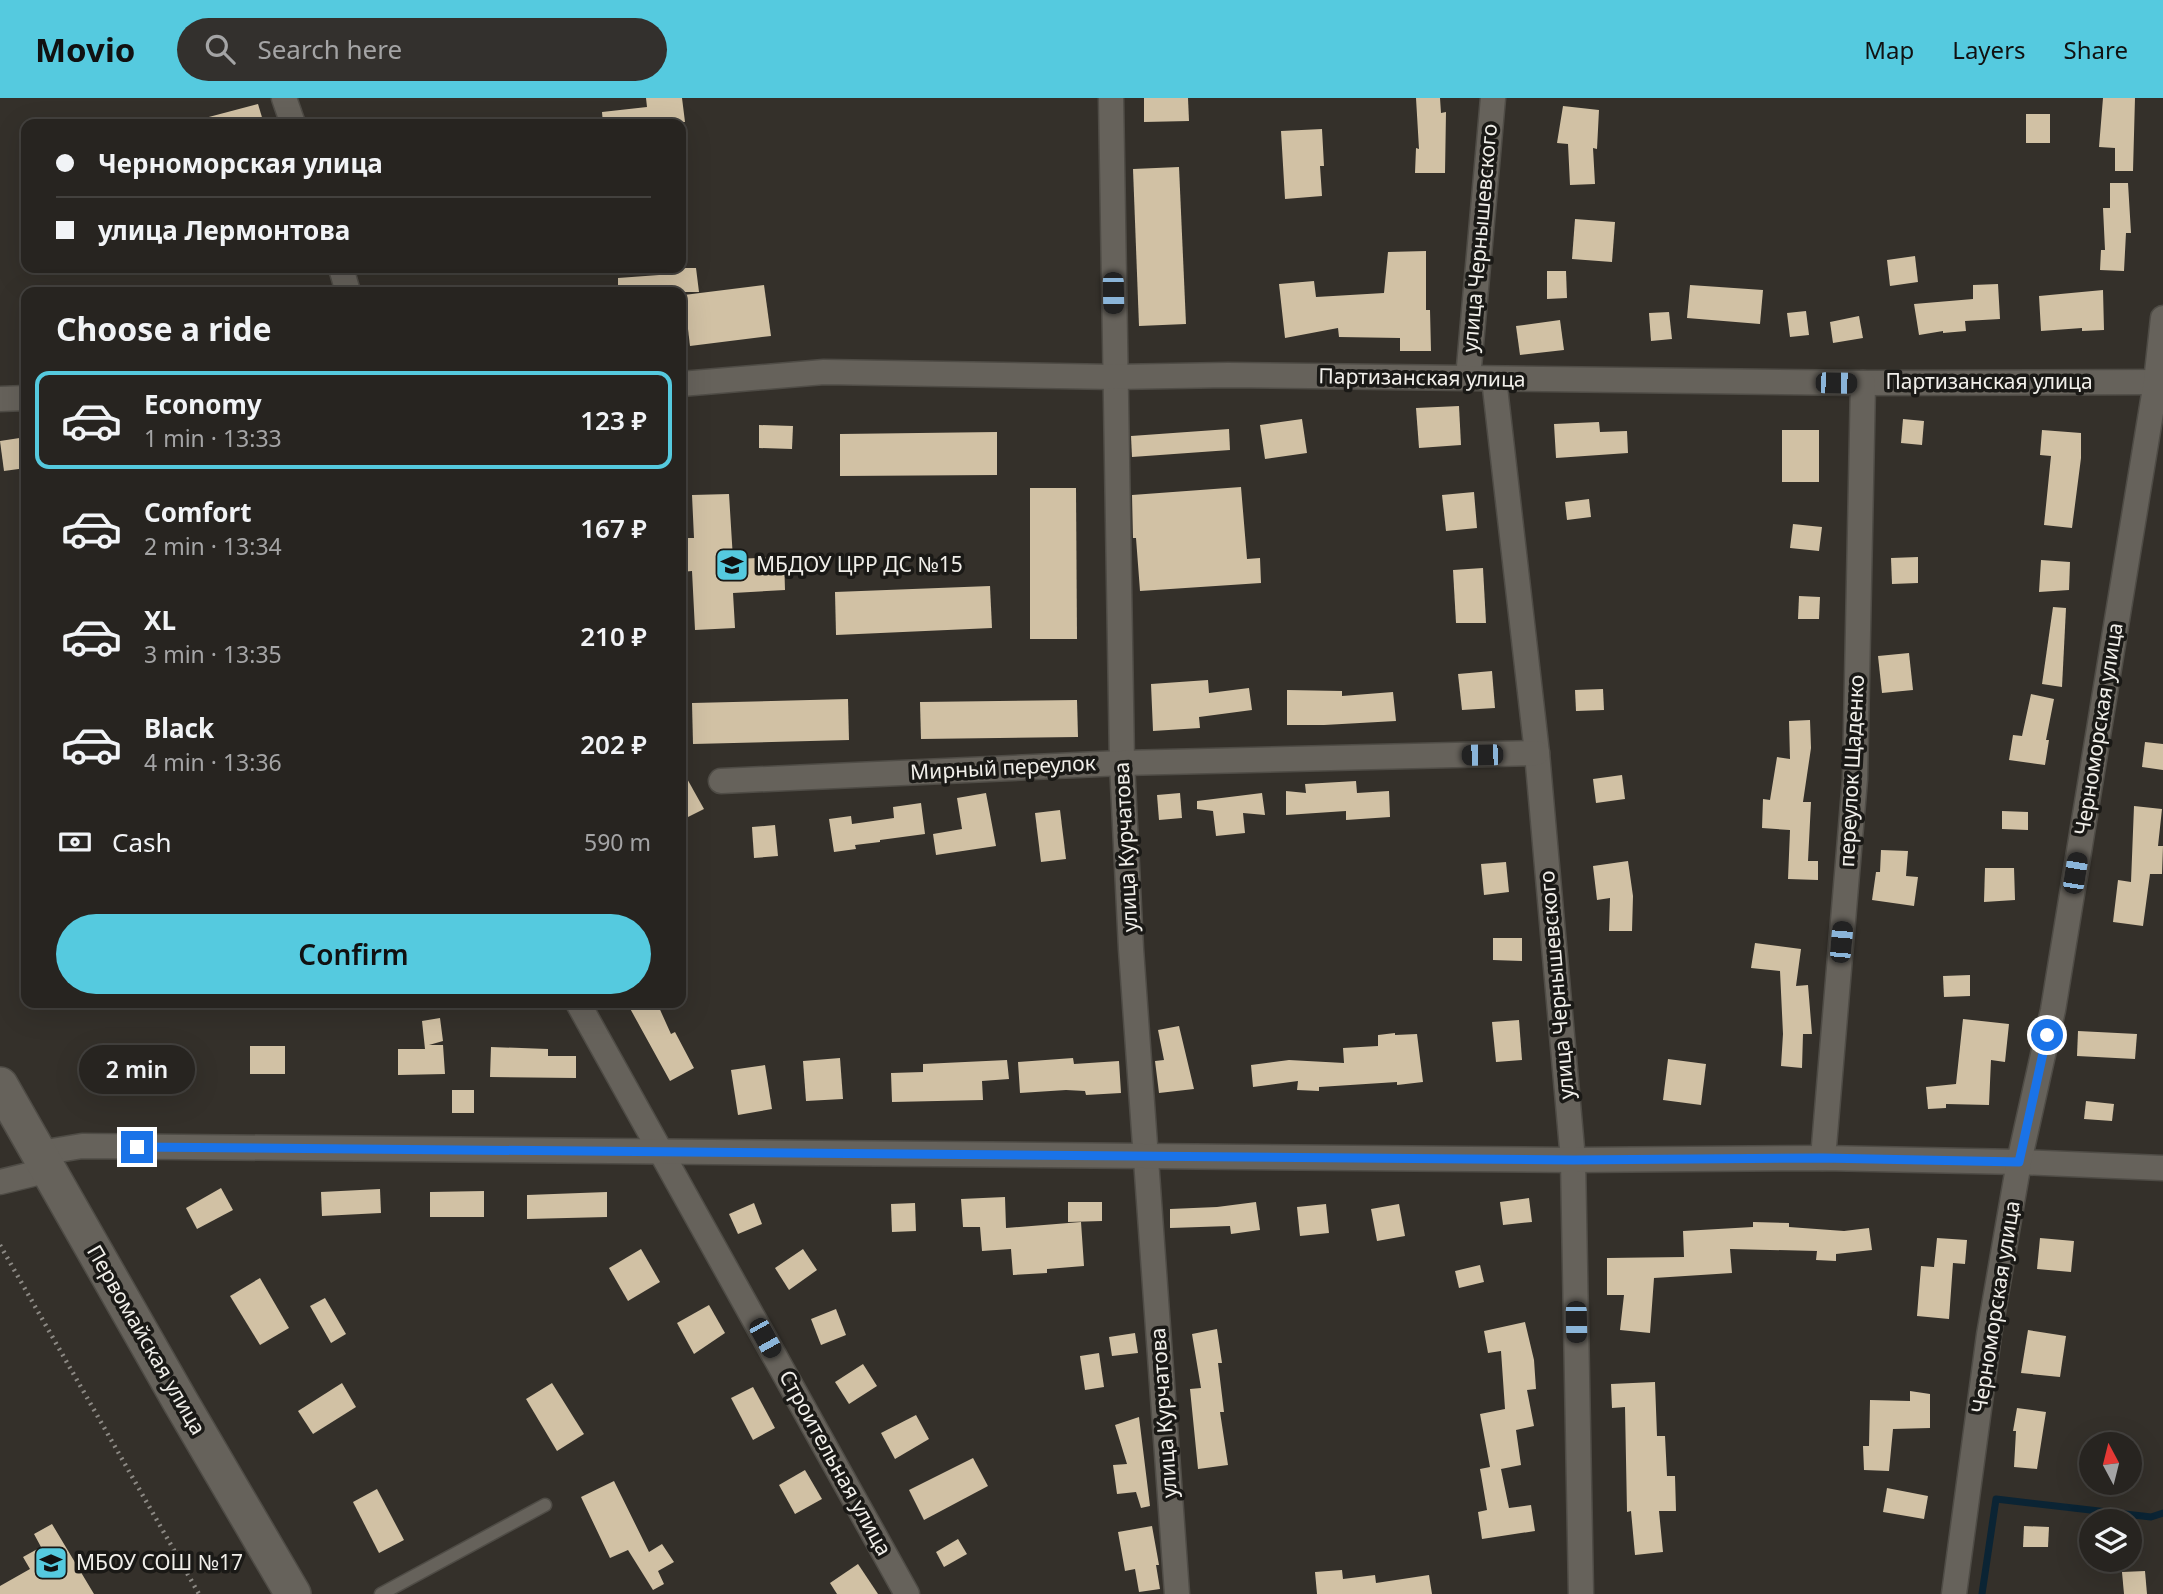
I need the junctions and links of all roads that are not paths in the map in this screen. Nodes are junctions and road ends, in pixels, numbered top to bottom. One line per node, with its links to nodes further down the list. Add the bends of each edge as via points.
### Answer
1 (284, 98): 4 (street)
2 (1111, 98): 6 (street, улица Курчатова)
3 (1493, 98): 7 (street, улица Чернышевского)
4 (291, 119)
5 (2163, 318): 9 (street, Черноморская улица)
6 (1114, 377): 7 (street, Партизанская улица); 11 (street, Партизанская улица, via 824,372); 15 (street, улица Курчатова)
7 (1468, 378): 8 (street, Партизанская улица)
8 (1494, 379): 10 (street, Партизанская улица); 14 (street, улица Чернышевского)
9 (2160, 382): 10 (street, Партизанская улица); 24 (street, Черноморская улица, via 2053,1010)
10 (1863, 383): 21 (street, переулок Щаденко, via 1855,779)
11 (686, 384)
12 (21, 398): 13 (street)
13 (0, 399)
14 (1537, 753): 15 (street, Мирный переулок); 22 (street, улица Чернышевского)
15 (1122, 763): 16 (street, Мирный переулок); 20 (street, улица Курчатова)
16 (721, 782)
17 (581, 1008): 19 (street, Строительная улица)
18 (0, 1085): 23 (street, Первомайская улица)
19 (662, 1152): 20 (street); 23 (street, via 82,1146); 30 (street, Строительная улица)
20 (1145, 1154): 22 (street); 31 (street, улица Курчатова)
21 (1823, 1158): 22 (street); 24 (street)
22 (1573, 1160): 32 (street, улица Чернышевского)
23 (44, 1161): 26 (street); 28 (street, Первомайская улица)
24 (2019, 1162): 25 (street); 33 (street, Черноморская улица, via 1989,1335)
25 (2163, 1168)
26 (0, 1182)
27 (545, 1506): 29 (lane)
28 (293, 1594)
29 (381, 1594)
30 (907, 1594)
31 (1177, 1594)
32 (1581, 1594)
33 (1954, 1594)

